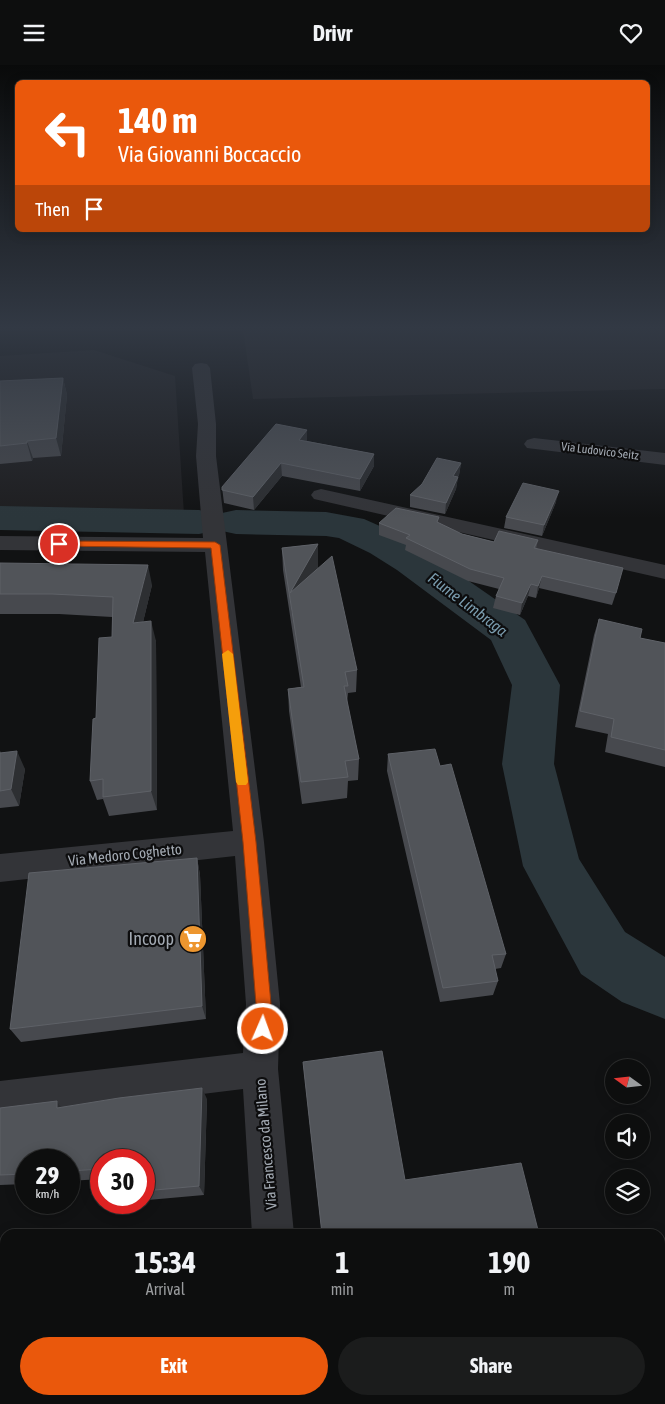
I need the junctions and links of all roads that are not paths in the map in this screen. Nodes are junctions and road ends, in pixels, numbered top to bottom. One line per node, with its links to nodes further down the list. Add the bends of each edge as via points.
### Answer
1 (204, 392): 6 (street, Via Francesco da Milano)
2 (534, 444): 3 (street, Via Ludovico Seitz)
3 (665, 459)
4 (321, 495): 7 (street)
5 (0, 543): 6 (street)
6 (215, 545): 8 (street, Via Francesco da Milano)
7 (665, 572)
8 (249, 842): 9 (street, Via Medoro Coghetto); 10 (street, Via Francesco da Milano, via 264,1004)
9 (0, 868)
10 (260, 1069): 11 (street); 12 (street, Via Francesco da Milano)
11 (0, 1100)
12 (273, 1229)

